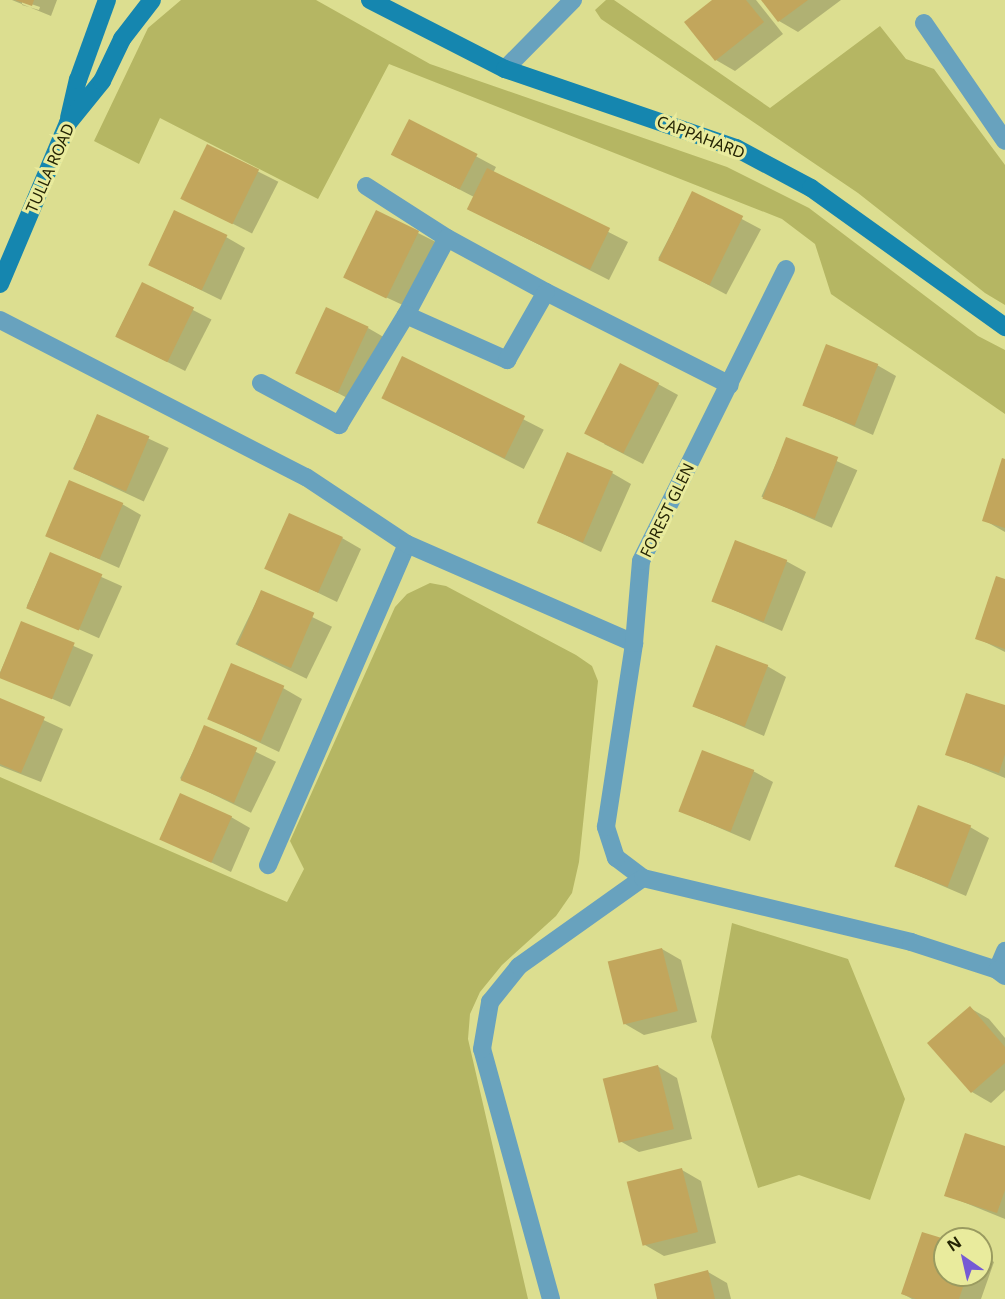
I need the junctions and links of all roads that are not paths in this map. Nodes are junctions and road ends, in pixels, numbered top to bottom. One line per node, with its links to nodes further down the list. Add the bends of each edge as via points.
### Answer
1 (107, 0): 7 (main road, via 78,80)
2 (152, 0): 7 (main road, TULLA ROAD, via 122,39 102,81)
3 (370, 0): 6 (main road, CAPPAHARD)
4 (573, 0): 6 (street)
5 (924, 23): 8 (street)
6 (505, 69): 16 (main road, CAPPAHARD, via 736,148 811,188)
7 (68, 123): 12 (main road, TULLA ROAD)
8 (1005, 141)
9 (366, 186): 10 (street)
10 (447, 238): 13 (street); 14 (street)
11 (786, 269): 18 (street, FOREST GLEN)
12 (0, 284)
13 (546, 292): 14 (street, via 507,360); 18 (street)
14 (406, 315): 17 (street, via 339,425)
15 (0, 320): 19 (street, via 306,477)
16 (1005, 327)
17 (261, 383)
18 (730, 385): 20 (street, FOREST GLEN, via 641,561)
19 (407, 544): 20 (street); 21 (street)
20 (634, 643): 22 (street, FOREST GLEN, via 606,827 616,858)
21 (268, 865)
22 (643, 878): 24 (street, via 911,942); 25 (street, via 519,966 490,1002 482,1049)
23 (1005, 951): 24 (street)
24 (1001, 973)
25 (551, 1299)

